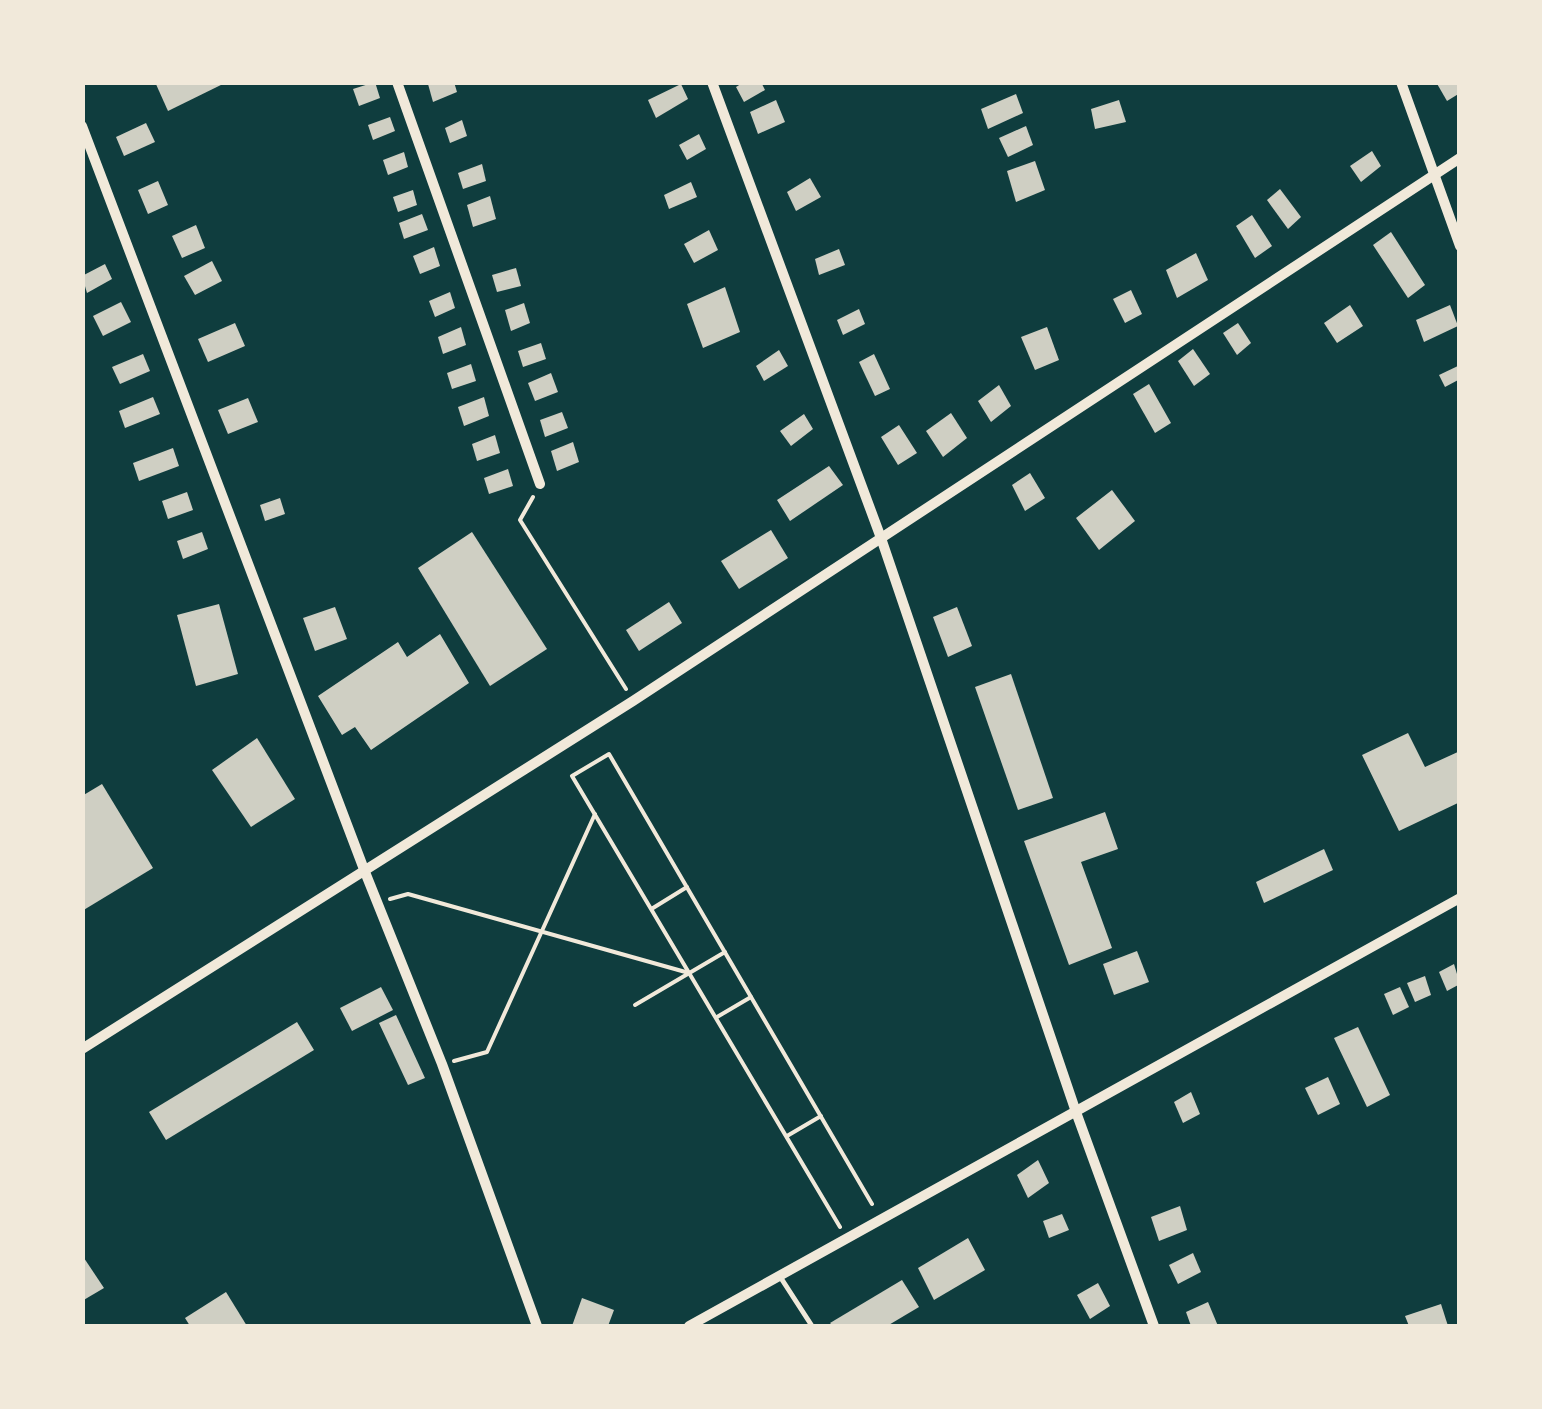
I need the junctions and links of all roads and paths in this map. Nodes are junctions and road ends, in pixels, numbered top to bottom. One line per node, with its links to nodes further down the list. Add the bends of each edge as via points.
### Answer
1 (397, 82): 8 (street)
2 (712, 82): 9 (street)
3 (1401, 82): 6 (street)
4 (82, 126): 12 (street)
5 (1460, 158): 6 (street)
6 (1434, 173): 7 (street); 9 (street)
7 (1460, 246)
8 (540, 484): 10 (path, via 520,520)
9 (881, 538): 10 (street); 25 (street)
10 (633, 701): 12 (street)
11 (595, 814): 13 (path, via 572,776 609,754); 16 (path); 17 (path)
12 (365, 872): 15 (street); 23 (street)
13 (687, 887): 16 (path); 18 (path)
14 (1460, 898): 25 (street)
15 (378, 902): 17 (path, via 408,894); 24 (street)
16 (652, 909): 19 (path)
17 (540, 930): 19 (path); 24 (path, via 488,1052)
18 (725, 952): 19 (path); 20 (path)
19 (689, 973): 21 (path); 22 (path)
20 (751, 997): 22 (path); 26 (path)
21 (635, 1005)
22 (715, 1018): 27 (path)
23 (82, 1049)
24 (442, 1064): 31 (street)
25 (1076, 1112): 29 (street); 34 (street)
26 (821, 1116): 27 (path); 28 (path)
27 (785, 1137): 29 (path)
28 (872, 1204)
29 (848, 1239): 30 (street)
30 (779, 1275): 32 (street); 33 (lane)
31 (537, 1326)
32 (689, 1326)
33 (812, 1326)
34 (1154, 1326)

